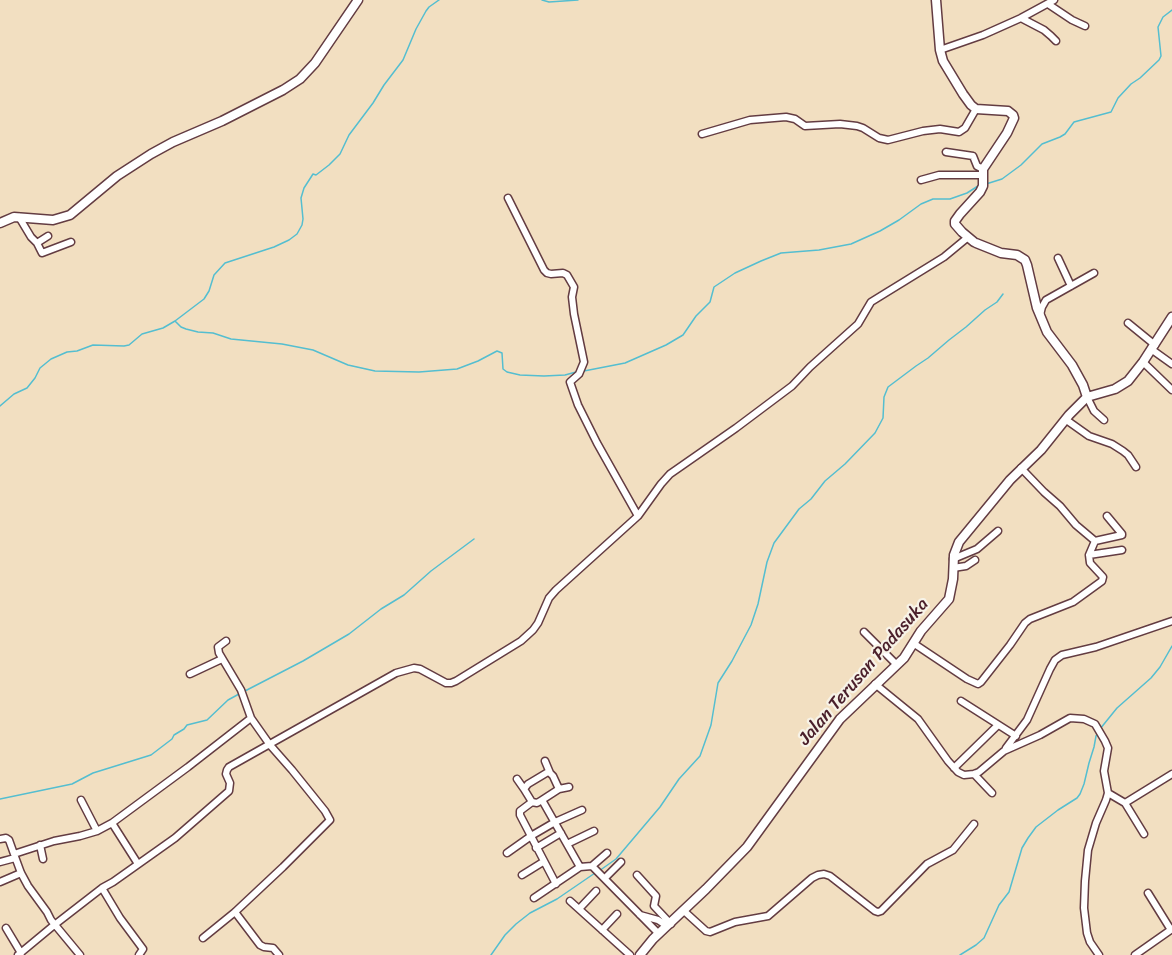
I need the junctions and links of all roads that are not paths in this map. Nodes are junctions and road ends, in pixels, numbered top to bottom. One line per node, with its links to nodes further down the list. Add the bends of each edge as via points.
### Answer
1 (358, 0): 14 (street, via 315,63 283,90 151,154 70,215 53,220)
2 (936, 0): 7 (street)
3 (1051, 2): 4 (street); 5 (street)
4 (1021, 18): 6 (street); 7 (street)
5 (1085, 26)
6 (1056, 41)
7 (940, 50): 8 (street, via 946,67)
8 (976, 109): 9 (street, via 959,132 923,130 888,140 857,126 805,126 786,117 750,120); 11 (street, via 1008,111 1014,118)
9 (702, 134)
10 (946, 152): 11 (street, via 973,156)
11 (983, 172): 12 (street); 17 (street, via 980,192 955,221)
12 (921, 180)
13 (508, 198): 35 (street, via 544,270 563,273 574,286 574,314 584,362 570,382 597,443)
14 (18, 216): 15 (street); 19 (street)
15 (0, 223)
16 (48, 236): 19 (street)
17 (972, 241): 23 (street, via 1025,260); 35 (street, via 871,302 858,324 792,386 670,474)
18 (71, 242): 19 (street, via 42,253)
19 (37, 243)
20 (1058, 258): 22 (street)
21 (1095, 273): 22 (street)
22 (1071, 285): 23 (street, via 1046,300)
23 (1040, 316): 30 (street, via 1076,372)
24 (1172, 317): 26 (street)
25 (1128, 323): 26 (street)
26 (1153, 347): 27 (street); 28 (street)
27 (1143, 362): 29 (street); 30 (street, via 1125,383)
28 (1172, 364)
29 (1172, 390)
30 (1086, 397): 31 (street, Jalan Terusan Padasuka); 32 (street)
31 (1065, 419): 33 (street, via 1089,436 1123,451); 34 (street, Jalan Terusan Padasuka)
32 (1104, 420)
33 (1136, 467)
34 (1021, 468): 38 (street); 42 (street, Jalan Terusan Padasuka, via 959,542)
35 (638, 516): 55 (street, via 556,590 533,630 512,647 451,683 420,669 403,670)
36 (1107, 516): 38 (street, via 1122,536)
37 (999, 531): 42 (street)
38 (1095, 541): 40 (street)
39 (1122, 550): 40 (street)
40 (1089, 555): 46 (street, via 1090,563 1103,576 1102,581 1073,602 1025,623 978,684)
41 (975, 560): 42 (street, via 966,566)
42 (953, 563): 46 (street, Jalan Terusan Padasuka, via 949,599)
43 (1172, 621): 54 (street, via 1055,660)
44 (864, 632): 48 (street)
45 (226, 641): 47 (street, via 218,646)
46 (913, 643): 48 (street, Jalan Terusan Padasuka)
47 (222, 659): 49 (street); 52 (street, via 242,690)
48 (896, 664): 50 (street, Jalan Terusan Padasuka)
49 (190, 675)
50 (875, 684): 58 (street, via 918,718); 107 (street, Jalan Terusan Padasuka, via 838,722 747,847)
51 (961, 701): 53 (street)
52 (251, 718): 55 (street); 74 (street)
53 (998, 725): 54 (street); 58 (street)
54 (1016, 736): 56 (street)
55 (270, 745): 92 (street, via 230,767 226,774 229,791); 108 (street, via 330,820)
56 (1004, 751): 60 (street); 67 (street, via 1070,718 1090,721 1108,748 1104,771)
57 (545, 761): 59 (street)
58 (954, 768): 60 (street, via 964,775)
59 (550, 773): 64 (street); 65 (street)
60 (974, 774): 66 (street)
61 (1172, 774): 71 (street)
62 (518, 779): 64 (street)
63 (569, 787): 65 (street)
64 (524, 789): 70 (street)
65 (559, 789): 69 (street)
66 (992, 793)
67 (1108, 793): 71 (street); 124 (street, via 1090,844 1085,881 1087,933)
68 (81, 800): 76 (street)
69 (542, 800): 70 (street); 73 (street)
70 (531, 802): 80 (street, via 519,813)
71 (1125, 803): 79 (street)
72 (582, 810): 73 (street)
73 (555, 822): 78 (street); 80 (street)
74 (112, 823): 76 (street); 92 (street)
75 (974, 824): 107 (street, via 953,850 927,864 878,912 824,874 812,878 768,916 735,921 710,932)
76 (97, 831): 83 (street)
77 (594, 831): 82 (street)
78 (561, 833): 82 (street); 84 (street)
79 (1144, 834)
80 (531, 836): 84 (street); 85 (street)
81 (0, 839): 87 (street, via 9,840)
82 (567, 844): 94 (street)
83 (40, 845): 87 (street); 88 (street)
84 (536, 848): 90 (street)
85 (507, 853)
86 (607, 853): 93 (street)
87 (14, 856): 89 (street); 95 (street)
88 (44, 859)
89 (0, 862)
90 (543, 862): 97 (street); 100 (street)
91 (621, 862): 98 (street)
92 (138, 864): 101 (street)
93 (592, 866): 94 (street); 98 (street)
94 (580, 867): 100 (street)
95 (21, 873): 99 (street); 111 (street)
96 (637, 874): 112 (street, via 656,897 654,906)
97 (522, 875)
98 (605, 878): 110 (street)
99 (0, 882)
100 (556, 884): 104 (street)
101 (102, 888): 111 (street); 121 (street, via 142,948)
102 (596, 891): 106 (street)
103 (1148, 893): 115 (street)
104 (534, 898)
105 (570, 901): 106 (street)
106 (579, 909): 114 (street)
107 (684, 911): 112 (street, Jalan Terusan Padasuka)
108 (235, 912): 117 (street); 122 (street, via 260,945 273,948)
109 (617, 914): 114 (street)
110 (640, 915): 112 (street); 116 (street)
111 (55, 925): 118 (street); 120 (street)
112 (669, 925): 116 (street, Jalan Terusan Padasuka)
113 (6, 928): 118 (street)
114 (602, 930): 123 (street)
115 (1171, 930): 125 (street)
116 (659, 934): 119 (street, Jalan Terusan Padasuka)
117 (203, 938)
118 (20, 954)
119 (642, 954)
120 (80, 955)
121 (139, 955)
122 (279, 955)
123 (630, 955)
124 (1099, 955)
125 (1136, 955)

